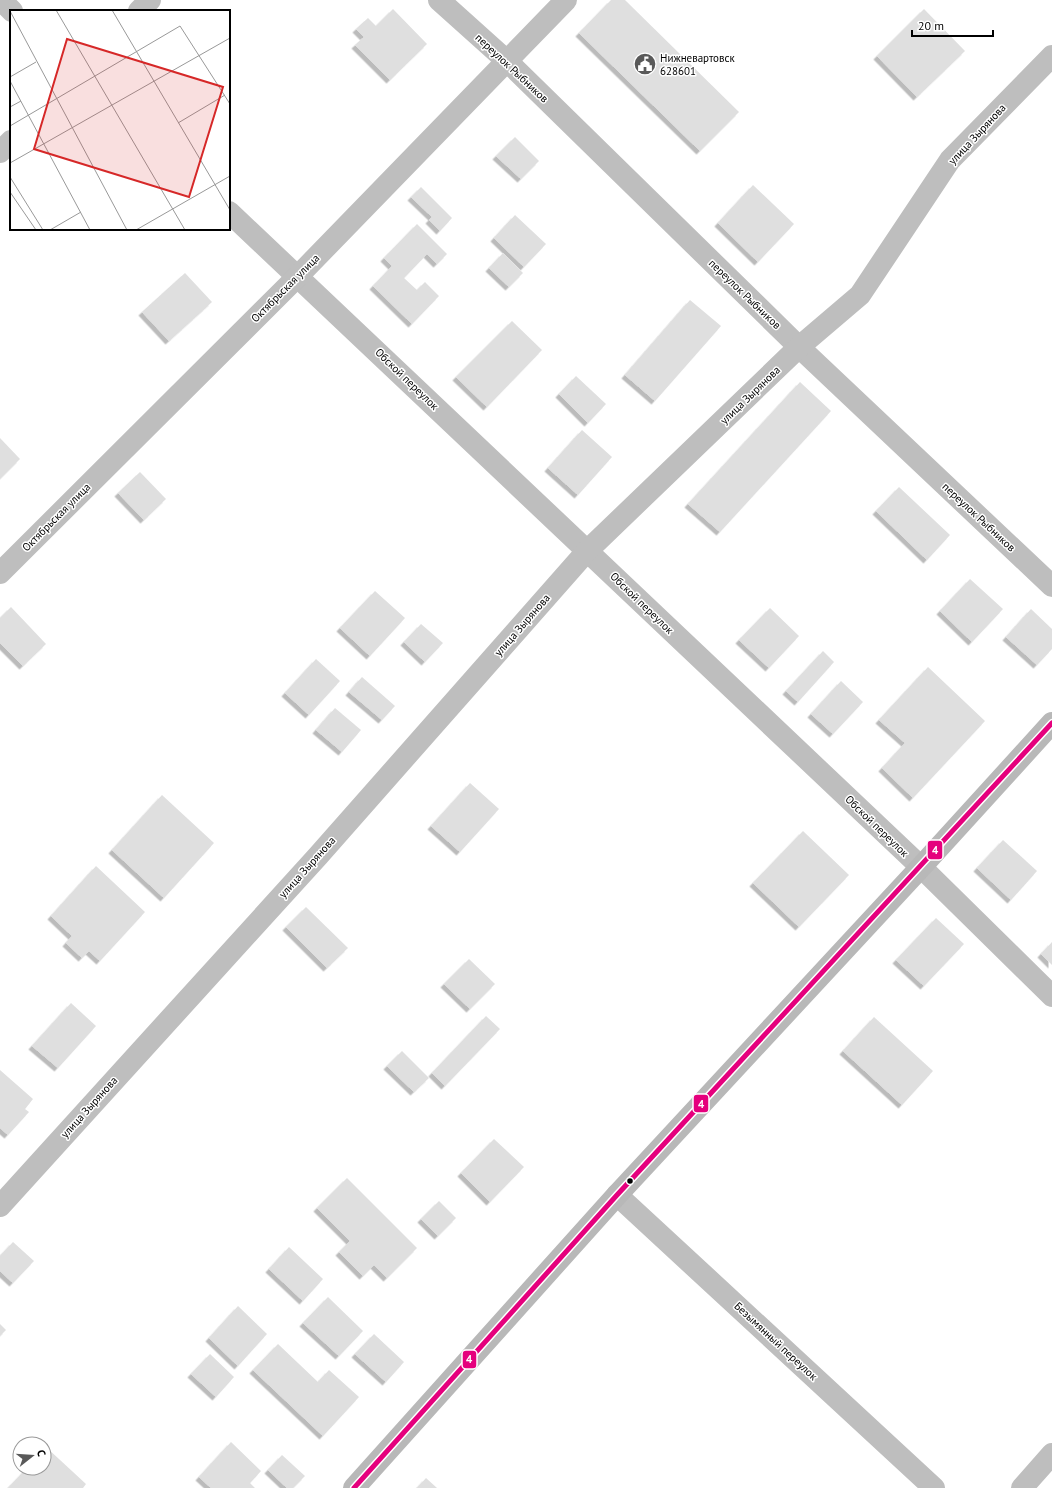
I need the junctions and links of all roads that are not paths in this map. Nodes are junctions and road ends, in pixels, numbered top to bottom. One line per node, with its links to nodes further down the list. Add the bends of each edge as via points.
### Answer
1 (1, 0): 5 (street)
2 (150, 0): 6 (street)
3 (439, 0): 8 (street, переулок Рыбников)
4 (566, 0): 8 (street, Октябрьская улица)
5 (11, 10)
6 (140, 10)
7 (1052, 56): 13 (street, улица Зырянова, via 950,160 860,295)
8 (507, 61): 12 (street, Октябрьская улица); 13 (street, переулок Рыбников)
9 (10, 142): 10 (street)
10 (0, 152)
11 (230, 213): 12 (street, Обской переулок)
12 (298, 276): 14 (street, Обской переулок); 15 (street, Октябрьская улица)
13 (799, 347): 14 (street, улица Зырянова); 16 (street, переулок Рыбников)
14 (587, 551): 18 (street, Обской переулок); 21 (street, улица Зырянова, via 318,856)
15 (0, 573)
16 (1052, 586)
17 (1052, 723): 18 (main road)
18 (921, 867): 19 (street, Обской переулок); 20 (main road)
19 (1052, 996)
20 (617, 1194): 23 (main road); 24 (street, Безымянный переулок)
21 (0, 1206)
22 (1052, 1454): 25 (street)
23 (354, 1488)
24 (934, 1488)
25 (1022, 1488)

